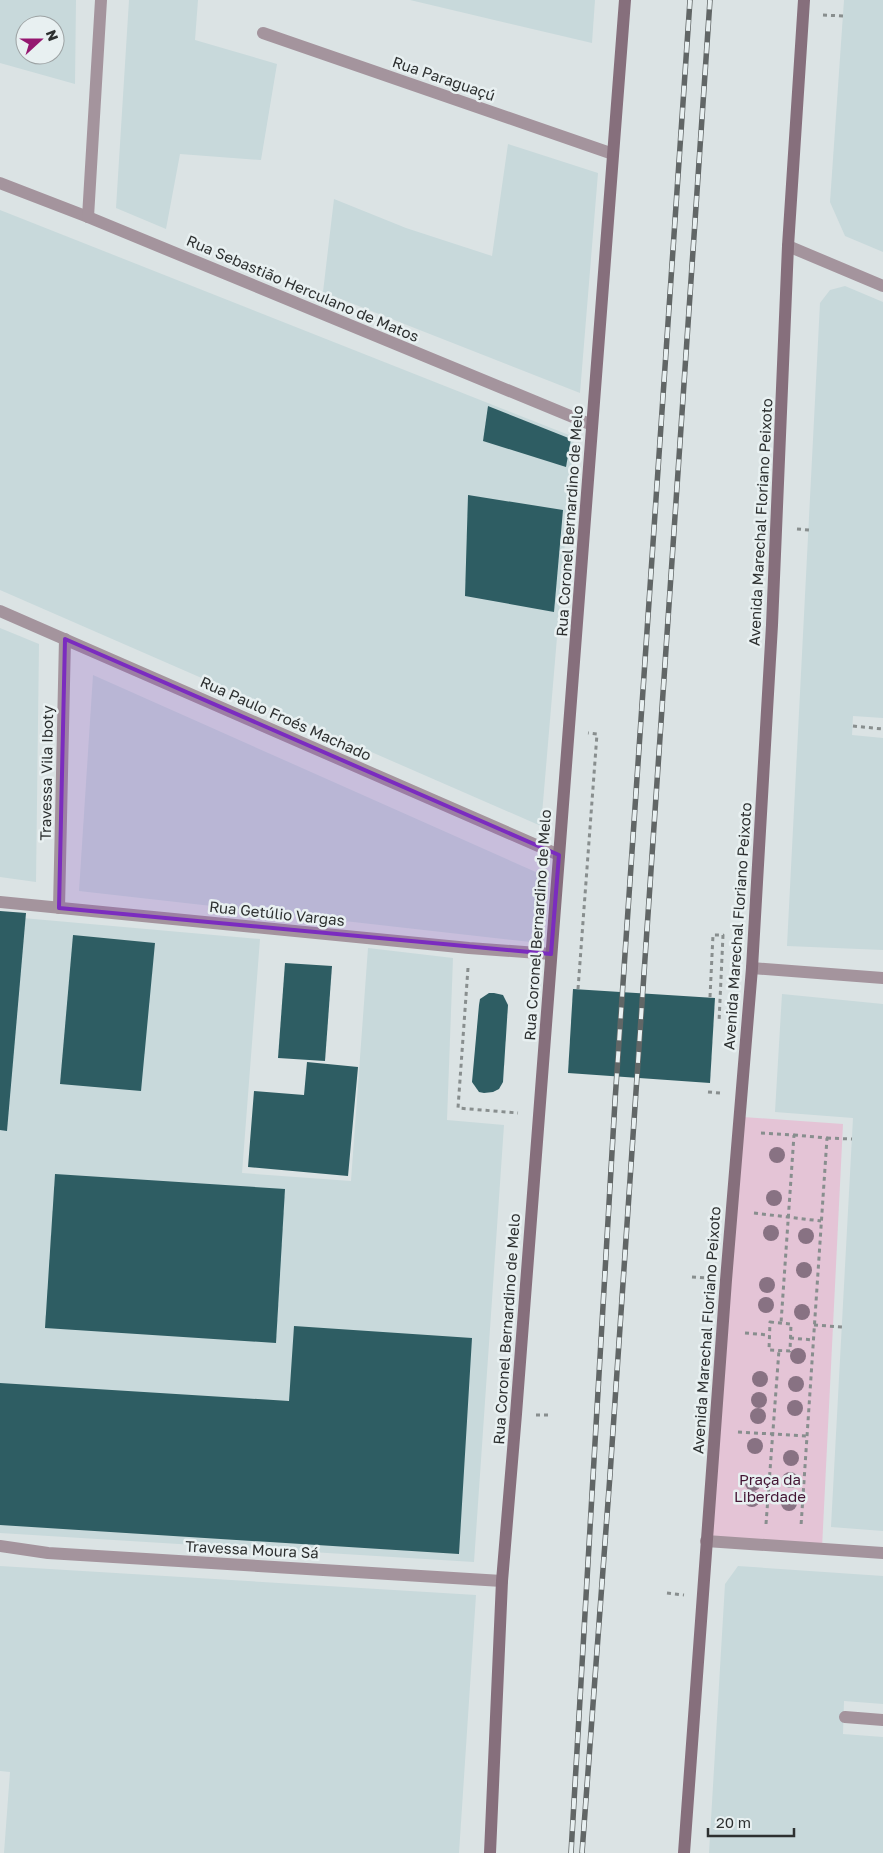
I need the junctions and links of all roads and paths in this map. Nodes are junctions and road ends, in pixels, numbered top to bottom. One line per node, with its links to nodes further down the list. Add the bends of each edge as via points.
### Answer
1 (101, 0): 7 (street)
2 (625, 0): 5 (main road, Rua Coronel Bernardino de Melo)
3 (804, 0): 8 (main road, Avenida Marechal Floriano Peixoto)
4 (263, 33): 5 (street, Rua Paraguaçú)
5 (613, 154): 10 (main road, Rua Coronel Bernardino de Melo)
6 (0, 183): 7 (street, Rua Sebastião Herculano de Matos)
7 (88, 217): 10 (street, Rua Sebastião Herculano de Matos)
8 (788, 246): 9 (street); 21 (main road, Avenida Marechal Floriano Peixoto)
9 (883, 286)
10 (592, 425): 16 (main road, Rua Coronel Bernardino de Melo)
11 (0, 611): 12 (street, Rua Paulo Froés Machado)
12 (65, 639): 16 (street, Rua Paulo Froés Machado); 18 (street, Travessa Vila Iboty)
13 (853, 726): 14 (path)
14 (883, 729)
15 (597, 734): 23 (path)
16 (559, 856): 20 (main road, Rua Coronel Bernardino de Melo)
17 (0, 902): 18 (street, Rua Getúlio Vargas)
18 (59, 908): 19 (street, Rua Getúlio Vargas)
19 (469, 948): 20 (street, Rua Getúlio Vargas); 28 (path, via 458,1108)
20 (551, 954): 28 (main road, Rua Coronel Bernardino de Melo)
21 (752, 968): 22 (street); 49 (main road, Avenida Marechal Floriano Peixoto)
22 (883, 978)
23 (578, 989)
24 (710, 997): 25 (path, via 713,935 722,935)
25 (719, 1022)
26 (708, 1092): 27 (path)
27 (723, 1093)
28 (539, 1115): 52 (main road, Rua Coronel Bernardino de Melo)
29 (761, 1133): 30 (path)
30 (794, 1135): 31 (path); 34 (path)
31 (827, 1138): 32 (path); 35 (path)
32 (852, 1139)
33 (754, 1213): 34 (path)
34 (788, 1216): 35 (path); 36 (path)
35 (821, 1220): 37 (path)
36 (781, 1323): 40 (path, via 770,1322); 41 (path, via 791,1324)
37 (814, 1326): 38 (path); 42 (path)
38 (842, 1327)
39 (746, 1333): 40 (path)
40 (769, 1335): 43 (path, via 769,1350)
41 (790, 1338): 42 (path); 43 (path, via 790,1351)
42 (814, 1340): 46 (path)
43 (779, 1350): 45 (path)
44 (738, 1432): 45 (path)
45 (772, 1434): 46 (path); 47 (path)
46 (807, 1436): 48 (path)
47 (766, 1525)
48 (801, 1528)
49 (706, 1541): 51 (street); 56 (main road, Avenida Marechal Floriano Peixoto)
50 (0, 1546): 52 (street, Travessa Moura Sá, via 48,1553)
51 (883, 1553)
52 (502, 1580): 55 (main road, Rua Coronel Bernardino de Melo)
53 (845, 1717): 54 (street)
54 (883, 1720)
55 (490, 1853)
56 (684, 1853)

